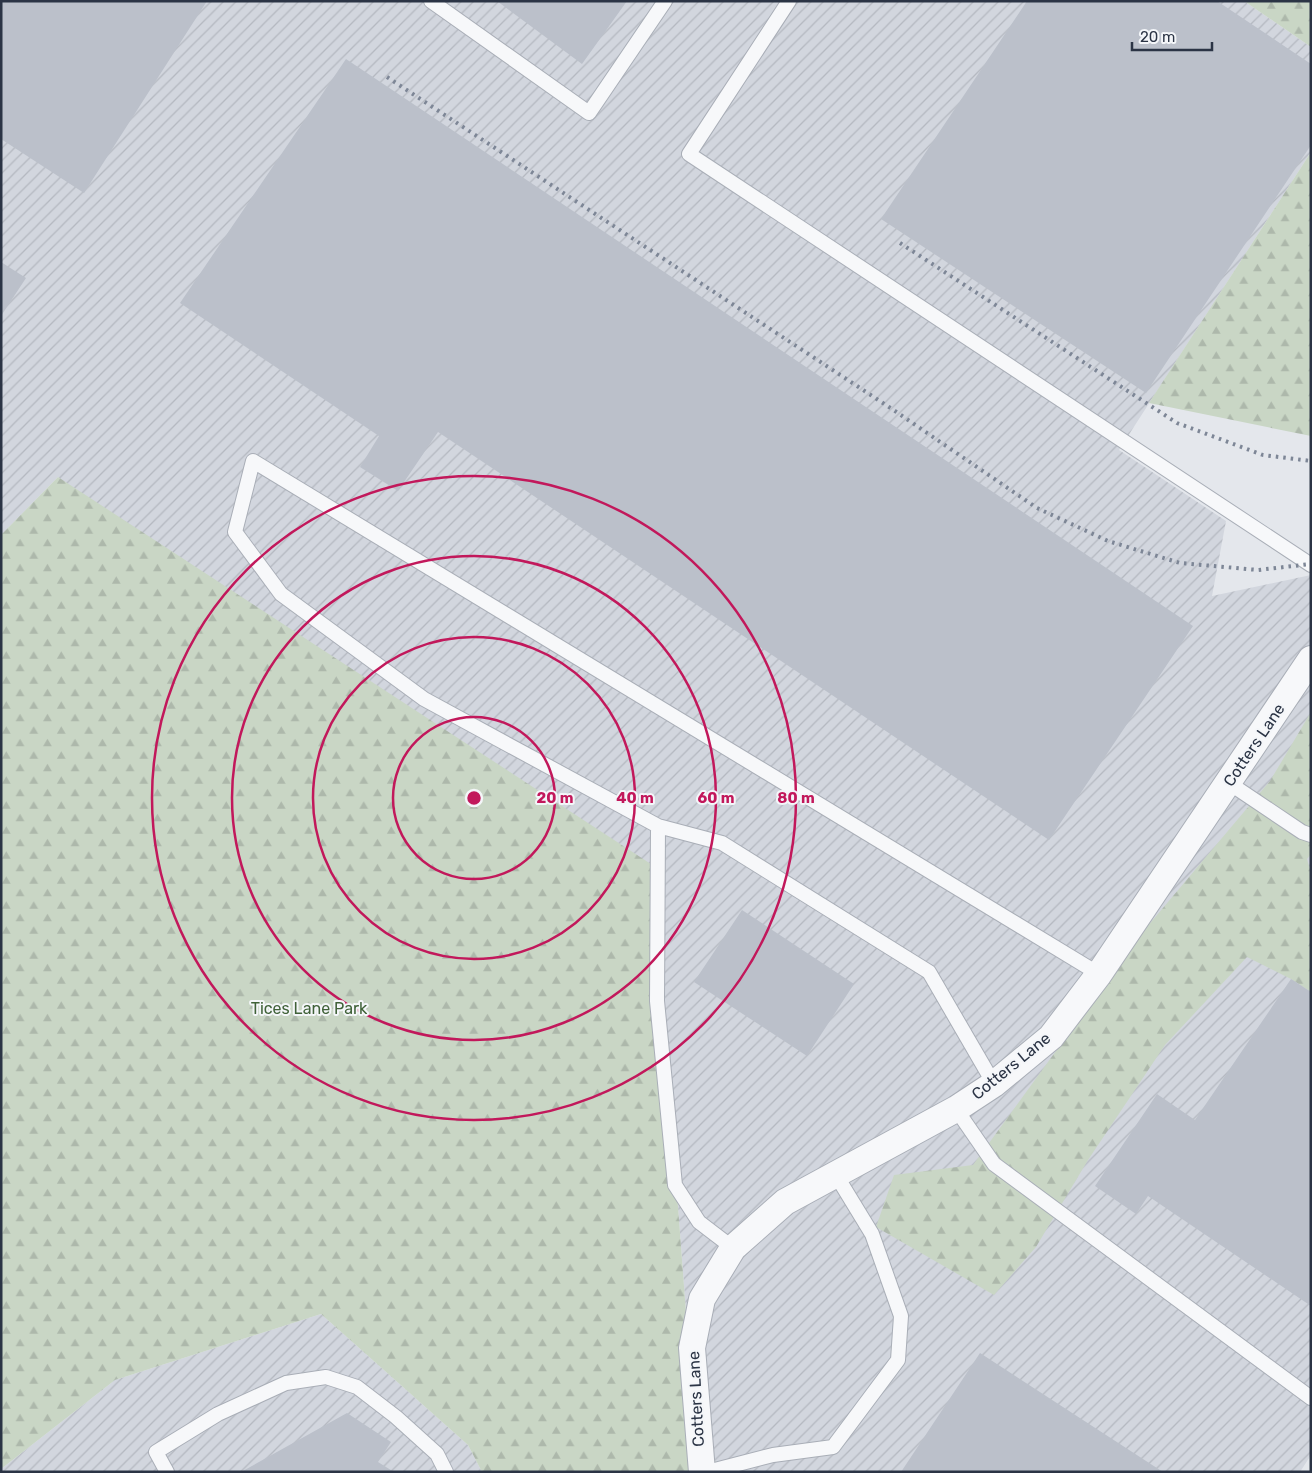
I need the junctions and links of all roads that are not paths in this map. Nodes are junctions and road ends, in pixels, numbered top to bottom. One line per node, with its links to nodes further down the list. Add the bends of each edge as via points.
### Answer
1 (431, 1): 2 (lane, via 589,113)
2 (665, 1)
3 (790, 1): 4 (lane, via 689,154)
4 (1311, 565)
5 (1311, 659): 6 (street, Cotters Lane)
6 (1229, 782): 8 (lane); 9 (street, Cotters Lane)
7 (658, 826): 9 (lane, via 424,700 281,594 235,532 253,461); 10 (lane, via 722,842 929,972); 13 (lane, via 657,1001 675,1185 699,1222)
8 (1311, 835)
9 (1100, 974): 10 (street, Cotters Lane, via 1051,1037)
10 (994, 1084): 11 (street, Cotters Lane)
11 (956, 1108): 12 (street, Cotters Lane); 14 (lane, via 994,1164)
12 (836, 1175): 13 (street, Cotters Lane, via 785,1202); 18 (lane, via 872,1234 901,1316 898,1360 833,1447 773,1455)
13 (733, 1248): 17 (street, Cotters Lane, via 702,1299 692,1348)
14 (1311, 1398)
15 (166, 1472): 16 (lane, via 156,1452 218,1414 286,1383 326,1377 357,1387 396,1417 437,1454)
16 (446, 1472)
17 (702, 1472)
18 (707, 1472)

